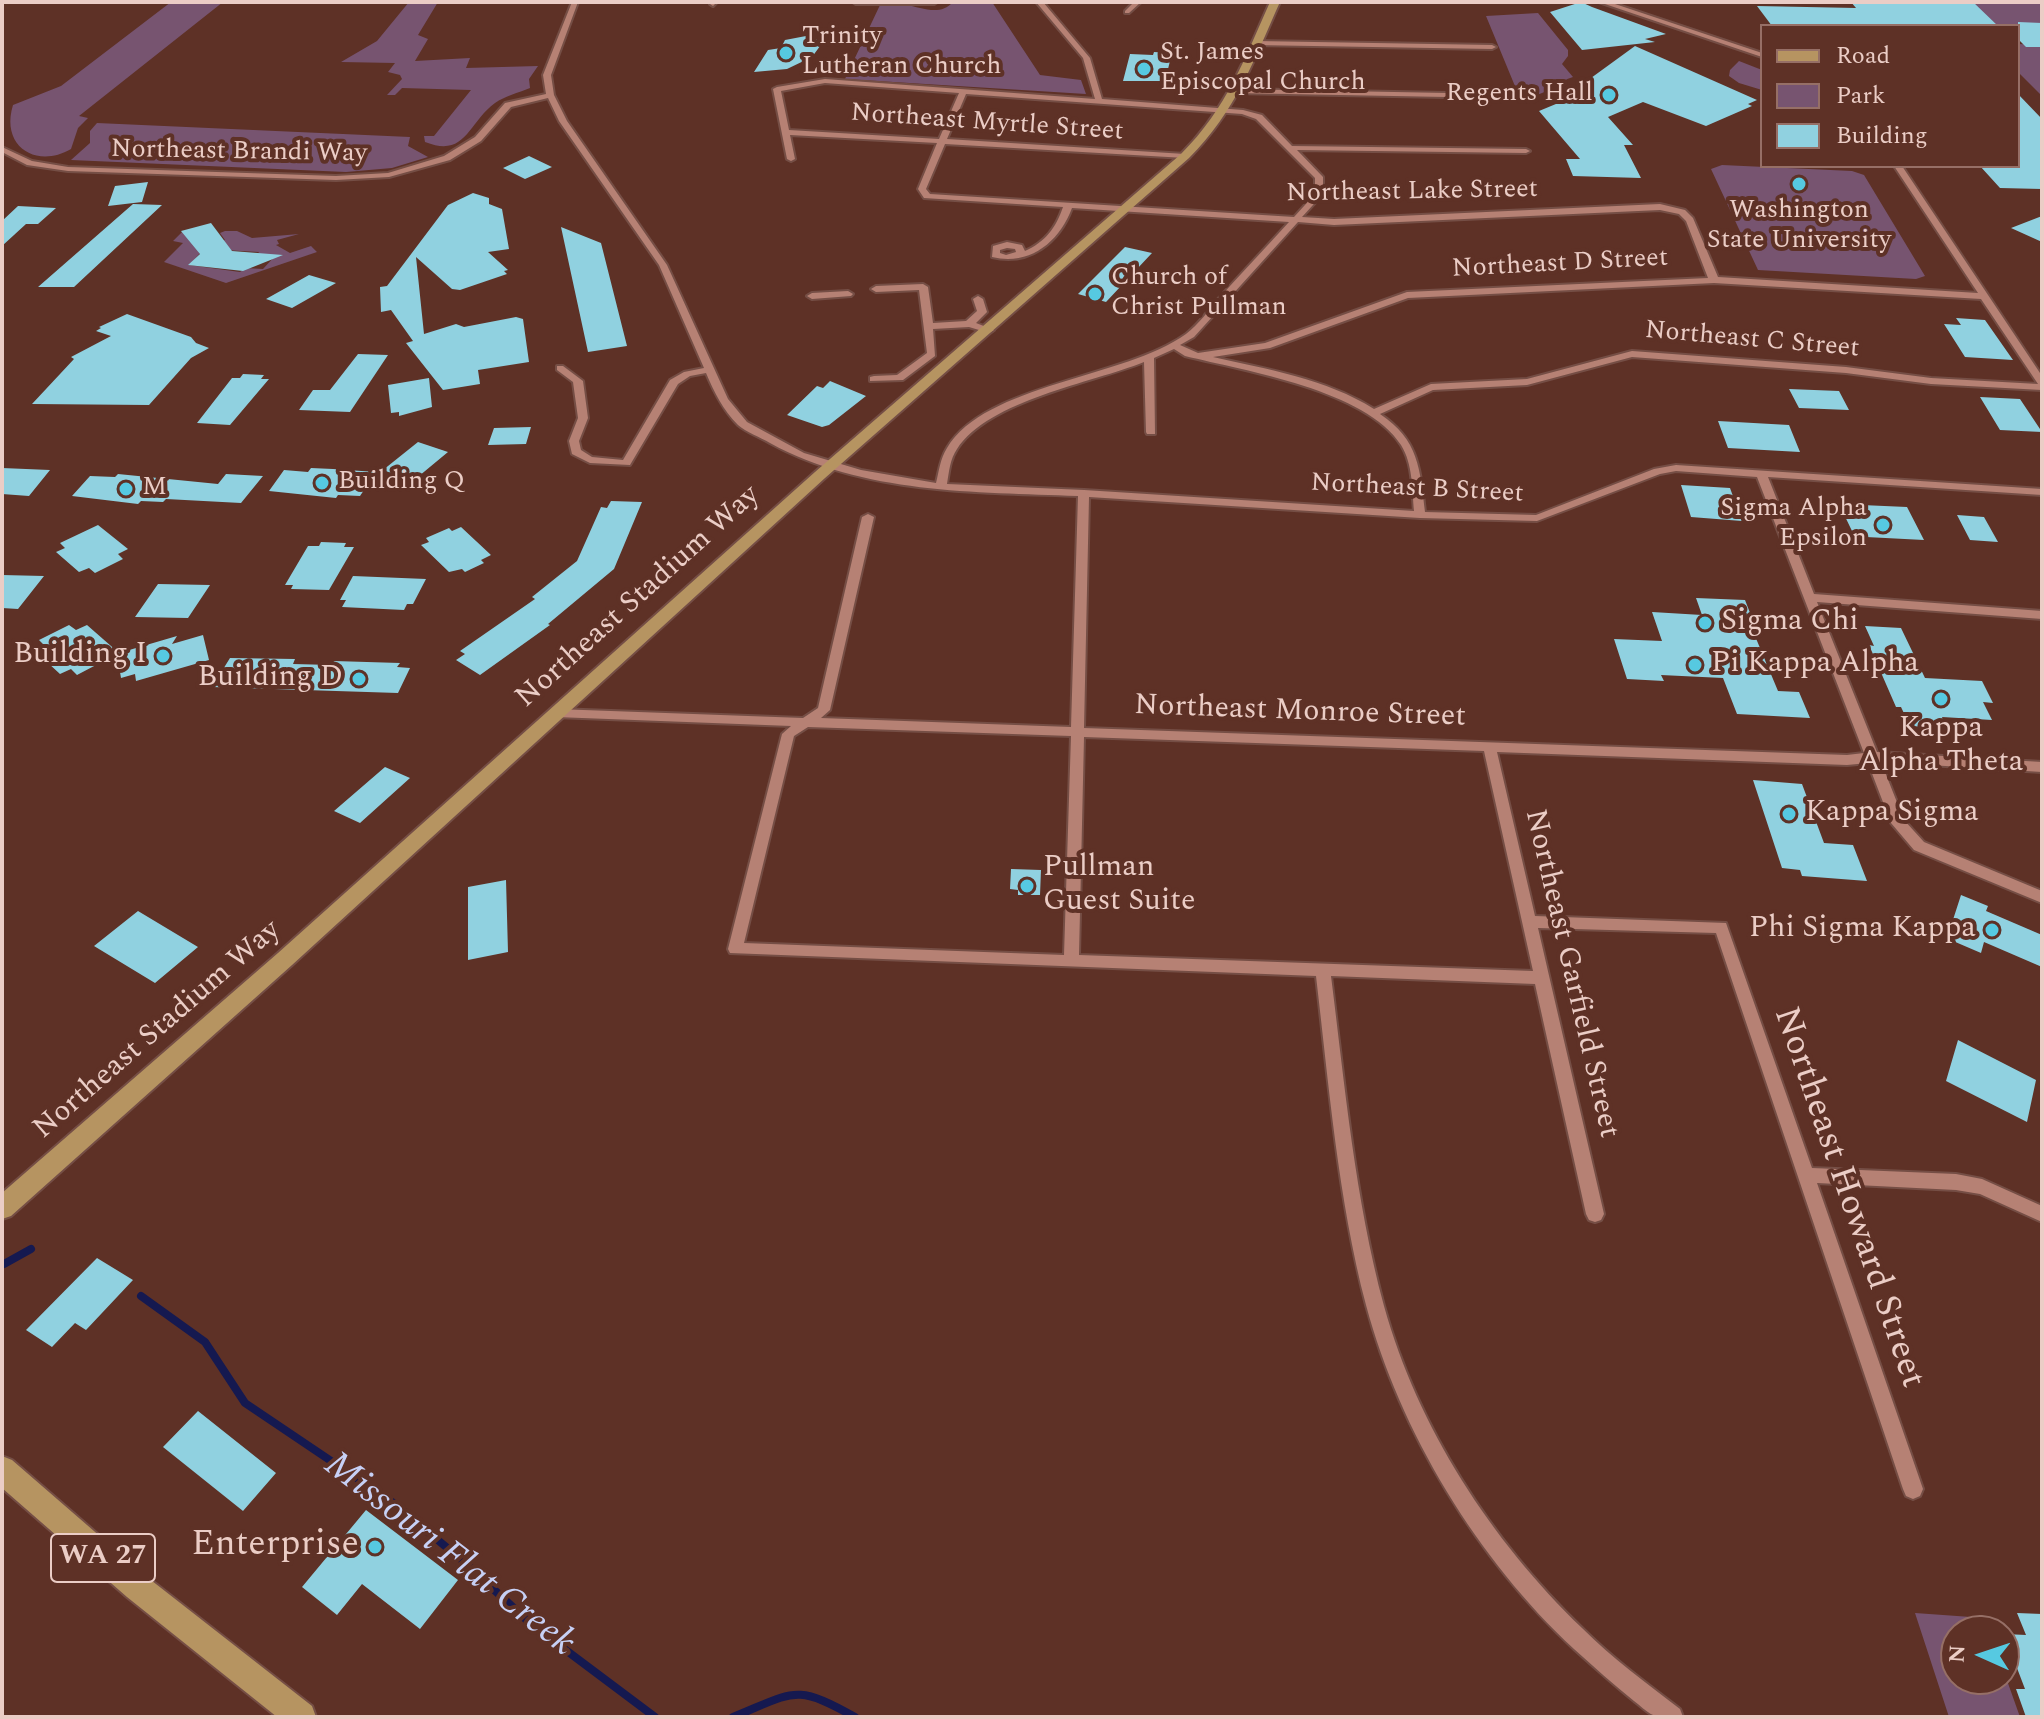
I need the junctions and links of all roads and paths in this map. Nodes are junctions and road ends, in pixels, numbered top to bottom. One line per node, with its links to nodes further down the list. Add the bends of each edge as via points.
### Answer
1 (575, 2): 14 (street, via 547,75)
2 (856, 2): 3 (street)
3 (934, 2)
4 (1039, 2): 16 (street, via 1086,58)
5 (1138, 2): 8 (street)
6 (1275, 2): 9 (main road, Northeast Stadium Way)
7 (1602, 2): 11 (street)
8 (1127, 12)
9 (1256, 43): 10 (street); 12 (main road, Northeast Stadium Way)
10 (1492, 47)
11 (1760, 54)
12 (1236, 91): 15 (street); 17 (main road, Northeast Stadium Way)
13 (963, 93): 16 (street); 18 (street, via 825,81 777,89); 19 (street)
14 (550, 95): 21 (street, Northeast Brandi Way, via 508,105 478,139 447,158 366,177 68,169 20,160); 45 (street, Northeast B Street, via 663,265)
15 (1500, 96)
16 (1099, 101): 17 (street)
17 (1225, 110): 20 (street, via 1259,117); 23 (main road, Northeast Stadium Way)
18 (786, 132): 19 (street, Northeast Myrtle Street); 24 (street)
19 (942, 141): 23 (street, Northeast Myrtle Street); 26 (street, Northeast Lake Street, via 924,194)
20 (1292, 148): 22 (street); 28 (street, via 1321,186)
21 (2, 149)
22 (1526, 151)
23 (1185, 156): 27 (main road, Northeast Stadium Way)
24 (791, 159)
25 (1899, 168): 34 (street)
26 (1068, 206): 27 (street, Northeast Lake Street); 29 (street, via 1054,236)
27 (1128, 208): 28 (street, Northeast Lake Street); 38 (main road, Northeast Stadium Way)
28 (1297, 221): 30 (street, Northeast Lake Street, via 1660,207 1682,212 1690,220); 39 (street, via 1198,329)
29 (1016, 257)
30 (1714, 280): 34 (street, Northeast D Street); 41 (street, Northeast D Street, via 1407,295 1267,346)
31 (876, 289): 37 (street, via 923,287)
32 (848, 294): 33 (street)
33 (812, 296)
34 (1982, 296): 42 (street)
35 (978, 299): 36 (street, via 982,312)
36 (969, 324): 37 (street); 38 (street)
37 (928, 326): 46 (street, via 929,358 899,378)
38 (989, 330): 50 (main road, Northeast Stadium Way)
39 (1175, 346): 40 (street); 41 (street)
40 (1149, 356): 49 (street); 52 (street, via 994,413 970,427 948,455)
41 (1199, 356): 48 (street, via 1314,384)
42 (2028, 364): 43 (street); 47 (street)
43 (2042, 365)
44 (560, 368): 45 (street, via 578,381 583,418 574,441 576,452 590,460 626,463 674,382)
45 (708, 370): 50 (street, Northeast B Street, via 743,424)
46 (874, 379)
47 (2042, 385): 48 (street, Northeast C Street, via 1931,381 1632,354 1527,382 1431,387)
48 (1372, 414): 55 (street, via 1405,441)
49 (1151, 432)
50 (830, 466): 52 (street, Northeast B Street); 59 (main road, Northeast Stadium Way)
51 (1761, 474): 53 (street, Northeast B Street); 55 (street, Northeast B Street, via 1658,471 1537,518); 57 (street)
52 (941, 487): 54 (street, Northeast B Street)
53 (2042, 492)
54 (1084, 493): 55 (street, Northeast B Street); 61 (street)
55 (1420, 515)
56 (868, 517): 60 (street, via 824,710)
57 (1811, 598): 58 (street); 63 (street)
58 (2042, 615)
59 (556, 713): 60 (street, Northeast Monroe Street); 71 (main road, Northeast Stadium Way)
60 (803, 722): 61 (street, Northeast Monroe Street); 67 (street, via 788,734 735,949)
61 (1076, 731): 62 (street, Northeast Monroe Street); 67 (street)
62 (1489, 746): 63 (street, Northeast Monroe Street); 66 (street, Northeast Garfield Street)
63 (1875, 757): 64 (street, Northeast Monroe Street); 65 (street, via 1898,823 1919,846)
64 (2042, 767)
65 (2042, 897)
66 (1530, 922): 69 (street, Northeast Garfield Street); 70 (street, Northeast Howard Street, via 1721,927)
67 (1071, 960): 68 (street)
68 (1323, 973): 69 (street); 77 (street, via 1358,1229 1402,1386 1462,1500 1549,1611 1624,1683)
69 (1543, 978): 72 (street, Northeast Garfield Street)
70 (1805, 1175): 73 (street, via 1956,1182 1982,1187); 75 (street, Northeast Howard Street)
71 (2, 1208)
72 (1595, 1214)
73 (2042, 1214)
74 (2, 1470): 76 (main road, WA 27, via 137,1587)
75 (1913, 1489)
76 (301, 1717)
77 (1672, 1717)

